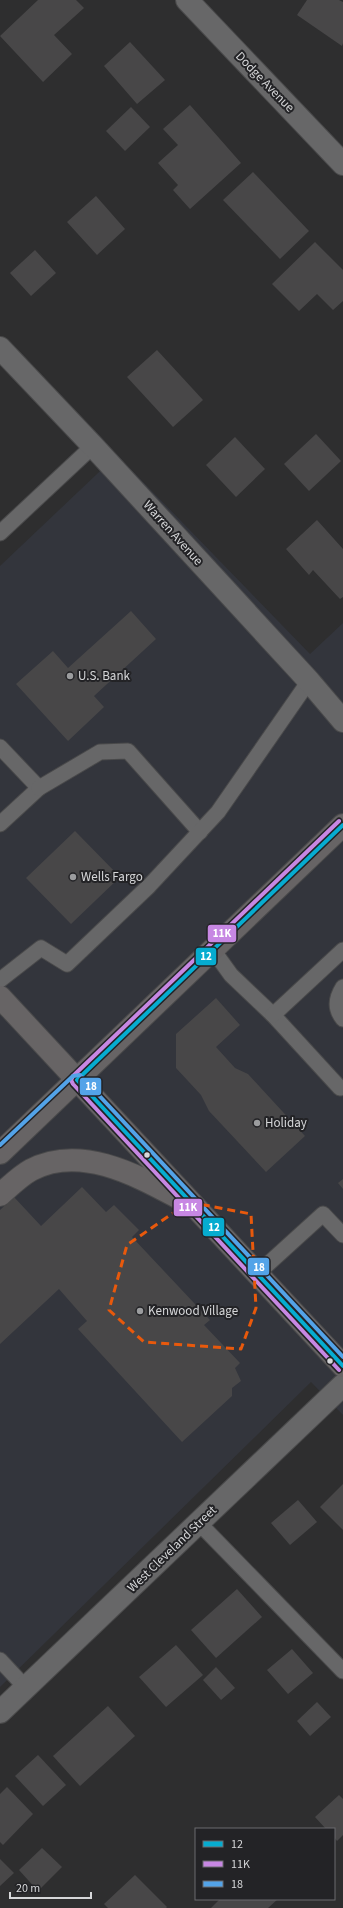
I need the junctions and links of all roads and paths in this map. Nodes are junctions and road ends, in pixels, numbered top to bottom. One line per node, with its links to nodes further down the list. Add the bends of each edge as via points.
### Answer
1 (187, 0): 2 (street, Dodge Avenue)
2 (343, 163)
3 (0, 348): 4 (street, Warren Avenue)
4 (93, 446): 5 (lane); 6 (street, Warren Avenue)
5 (0, 533)
6 (309, 681): 7 (street, Warren Avenue); 12 (lane, via 218,812)
7 (343, 721)
8 (0, 747): 9 (lane)
9 (39, 788): 10 (lane); 12 (lane, via 100,752 128,751)
10 (0, 824)
11 (343, 825): 13 (street)
12 (200, 832): 15 (lane, via 149,886 67,964 41,948)
13 (213, 950): 18 (lane, via 231,975); 20 (street)
14 (343, 950): 18 (lane)
15 (0, 980)
16 (343, 987): 19 (lane, via 336,997 338,1013)
17 (0, 997): 20 (street)
18 (273, 1015): 21 (lane)
19 (343, 1019)
20 (77, 1080): 22 (street); 24 (street)
21 (340, 1088)
22 (0, 1153)
23 (0, 1195): 24 (street, via 32,1170 68,1161 89,1162 122,1170)
24 (194, 1206): 26 (street)
25 (343, 1235): 26 (lane, via 323,1214)
26 (257, 1274): 27 (street)
27 (343, 1366)
28 (343, 1385): 29 (street, West Cleveland Street)
29 (200, 1523): 31 (lane); 32 (street, West Cleveland Street)
30 (0, 1660): 32 (lane)
31 (343, 1672)
32 (26, 1688): 33 (street, West Cleveland Street)
33 (0, 1712)

